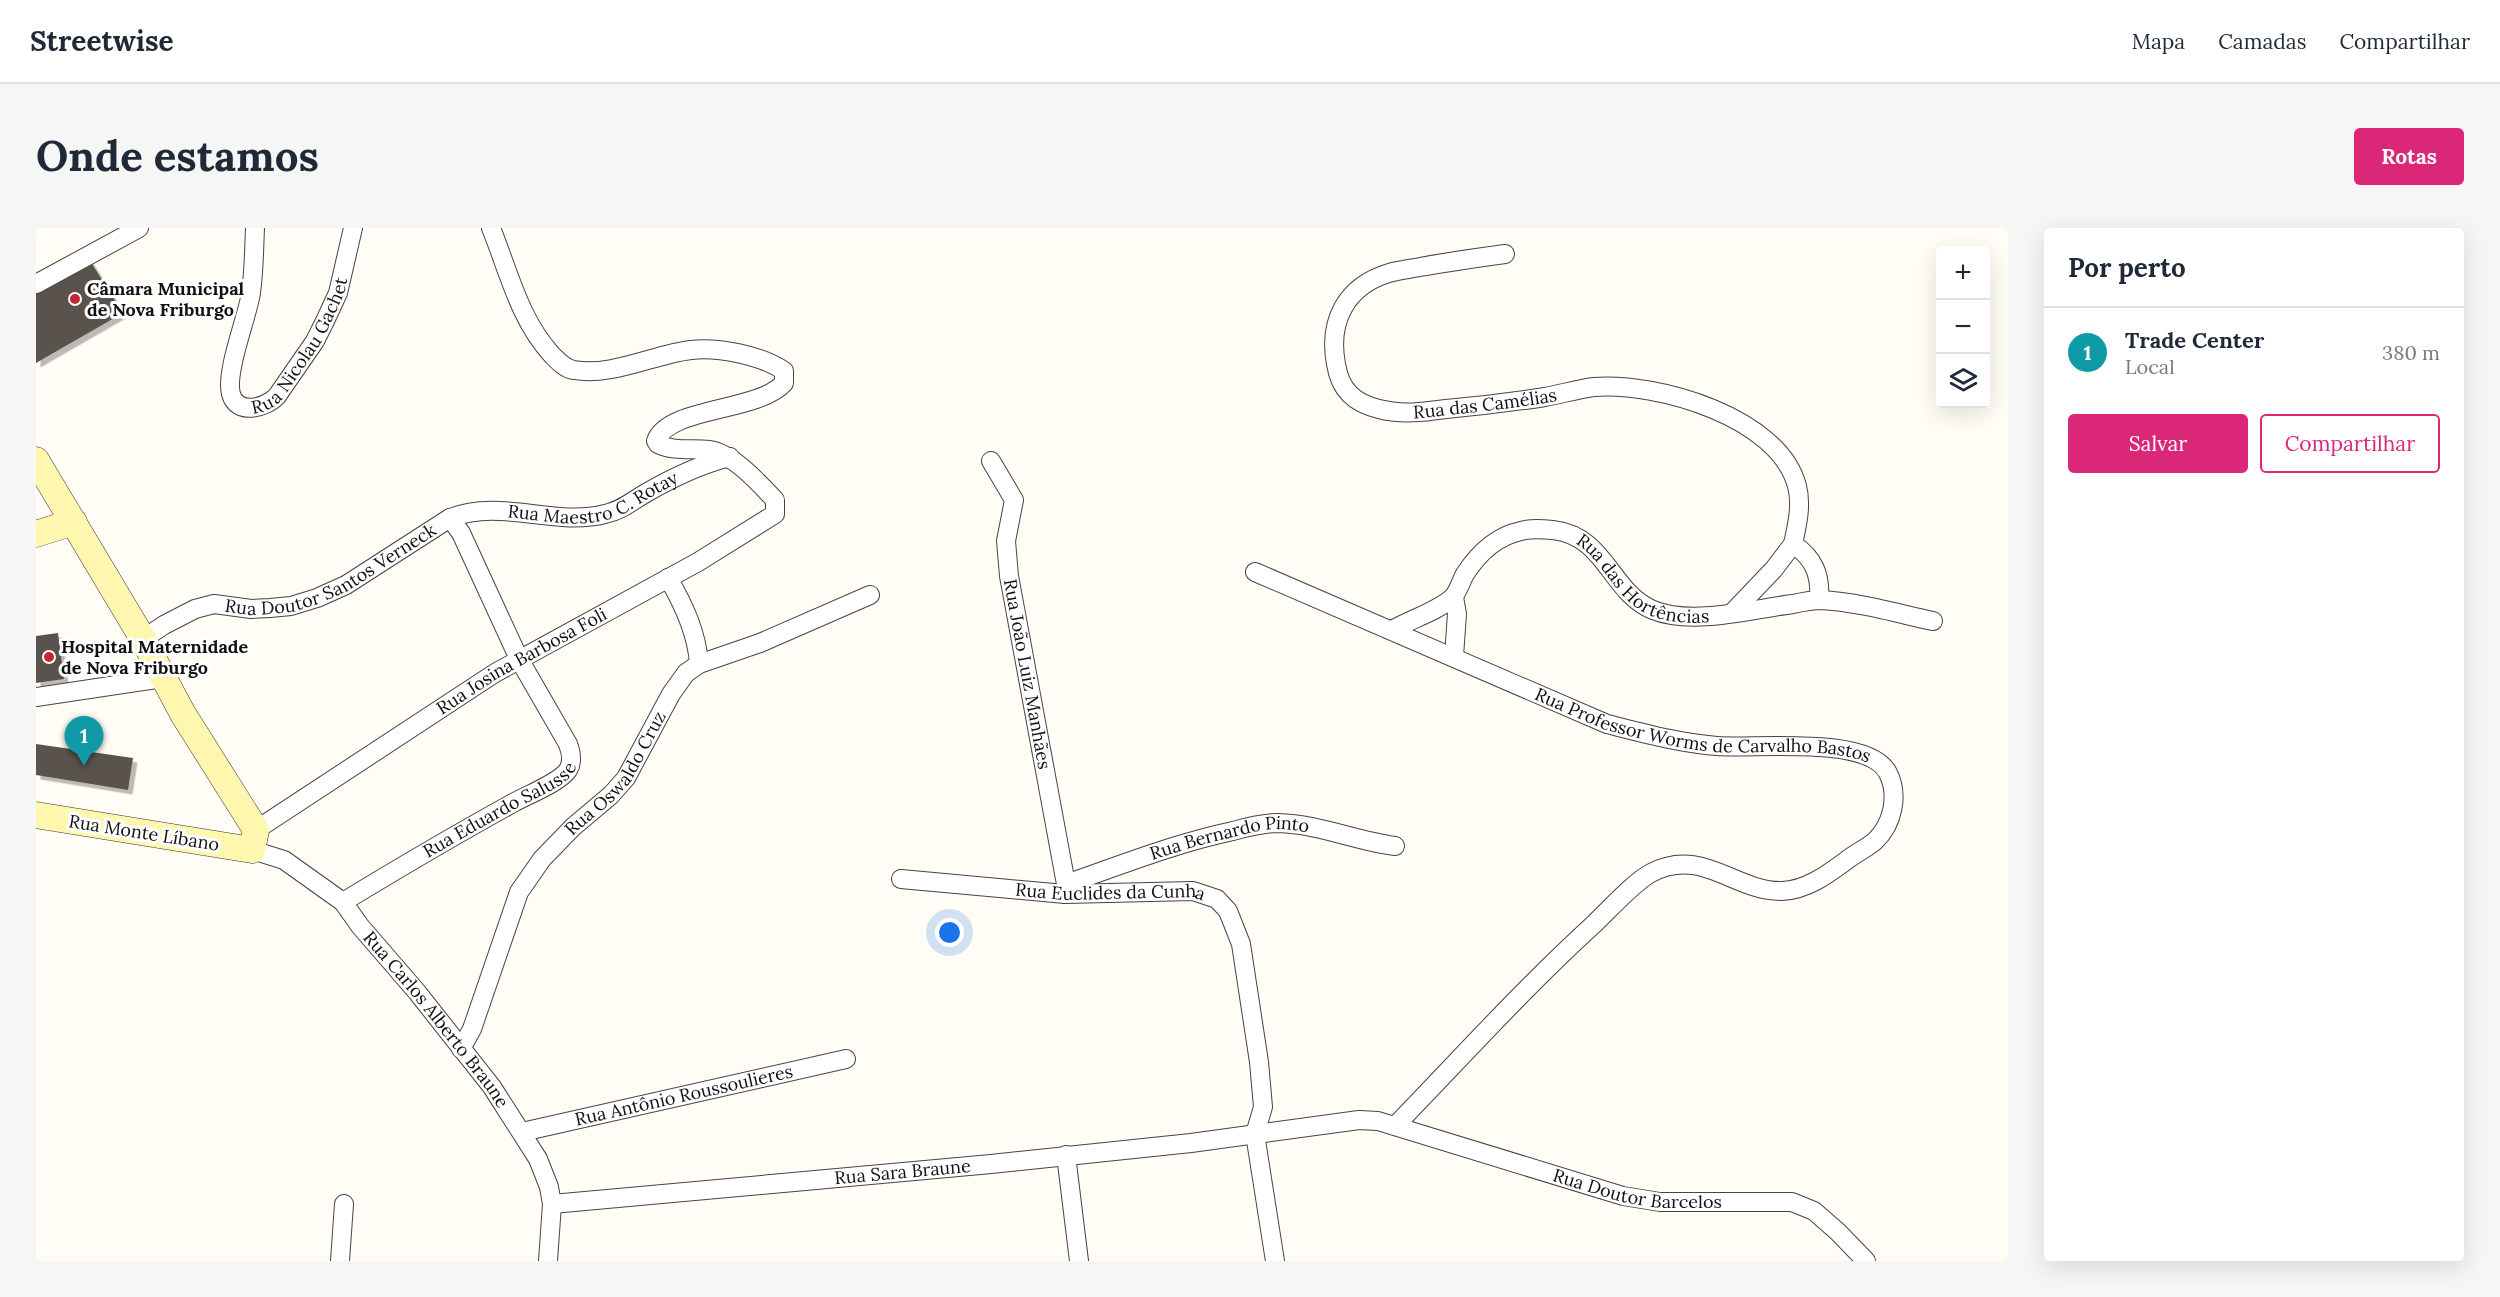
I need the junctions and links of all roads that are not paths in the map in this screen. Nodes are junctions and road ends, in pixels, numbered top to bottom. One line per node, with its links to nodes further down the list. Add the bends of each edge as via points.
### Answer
1 (139, 228): 6 (street)
2 (255, 228): 3 (street, Rua Nicolau Gachet, via 255,269 234,361 231,393 236,402 259,408 277,396 315,341 338,292)
3 (353, 228)
4 (491, 228): 7 (street, via 520,307 537,336 567,368 619,367 707,349 738,354 784,371 784,383 772,392 684,419 657,438 658,444 667,448 707,450)
5 (1505, 254): 13 (street, Rua das Camélias, via 1390,272 1359,288 1338,316 1333,333 1336,366 1345,391 1359,403 1380,410 1416,413 1594,387 1629,388 1710,408 1766,438 1780,452 1797,486 1799,502)
6 (36, 285)
7 (730, 457): 10 (street, Rua Maestro C. Rotay, via 686,473 606,514 572,518 483,509); 15 (street, Rua Josina Barbosa Foli, via 770,495 776,505 775,514)
8 (36, 460): 11 (street)
9 (991, 461): 32 (street, Rua João Luiz Manhães, via 1014,500 1006,541 1009,576)
10 (450, 518): 22 (street, Rua Doutor Santos Verneck, via 346,585 317,598 270,608 214,604 195,609); 24 (street, Rua Eduardo Salusse, via 461,533)
11 (74, 522): 12 (street); 22 (street)
12 (36, 534)
13 (1793, 544): 18 (street, via 1813,561); 19 (street, Rua das Camélias)
14 (1255, 572): 21 (street, Rua Professor Worms de Carvalho Bastos)
15 (668, 578): 24 (street, Rua Josina Barbosa Foli); 25 (street, via 681,599)
16 (870, 595): 25 (street, Rua Oswaldo Cruz, via 760,643)
17 (1454, 597): 19 (street, Rua das Hortências, via 1481,554 1509,534 1538,529 1559,531 1587,543 1622,587 1654,610 1686,616); 21 (street); 23 (street)
18 (1820, 600): 19 (street, Rua das Hortências); 20 (street, Rua das Hortências)
19 (1733, 612)
20 (1933, 621)
21 (1392, 630): 23 (street, Rua Professor Worms de Carvalho Bastos)
22 (143, 639): 26 (street)
23 (1454, 656): 36 (street, Rua Professor Worms de Carvalho Bastos, via 1607,724 1661,738 1717,746 1838,748 1864,753 1883,764 1895,793 1886,827 1875,841 1824,877 1802,887 1781,891 1684,863 1667,865 1648,874 1568,947)
24 (519, 659): 29 (street, Rua Josina Barbosa Foli); 33 (street, Rua Eduardo Salusse, via 568,744 568,771)
25 (699, 664): 34 (street, Rua Oswaldo Cruz, via 686,673 671,694 626,778 542,860 519,892 472,1029)
26 (163, 678): 27 (street); 29 (street)
27 (36, 697)
28 (36, 815): 29 (street, Rua Monte Líbano)
29 (254, 840): 33 (street, Rua Carlos Alberto Braune)
30 (1395, 846): 32 (street, Rua Bernardo Pinto, via 1291,824 1260,825 1207,836)
31 (901, 879): 32 (street, Rua Euclides da Cunha)
32 (1065, 889): 38 (street, Rua Euclides da Cunha, via 1193,891 1217,899 1228,911 1241,944 1259,1062 1263,1107)
33 (343, 902): 34 (street, Rua Carlos Alberto Braune)
34 (461, 1049): 37 (street, Rua Carlos Alberto Braune)
35 (846, 1059): 37 (street, Rua Antônio Roussoulieres)
36 (1395, 1126): 38 (street, Rua Sara Braune, via 1359,1120); 46 (street, Rua Doutor Barcelos, via 1623,1196 1660,1202 1792,1202 1814,1211)
37 (522, 1132): 41 (street, Rua Carlos Alberto Braune, via 538,1159)
38 (1255, 1134): 39 (street, Rua Sara Braune); 45 (street)
39 (1066, 1155): 41 (street, Rua Sara Braune); 44 (street)
40 (344, 1204): 42 (street)
41 (552, 1204): 43 (street, Rua Carlos Alberto Braune)
42 (340, 1261)
43 (548, 1261)
44 (1079, 1261)
45 (1275, 1261)
46 (1866, 1261)

